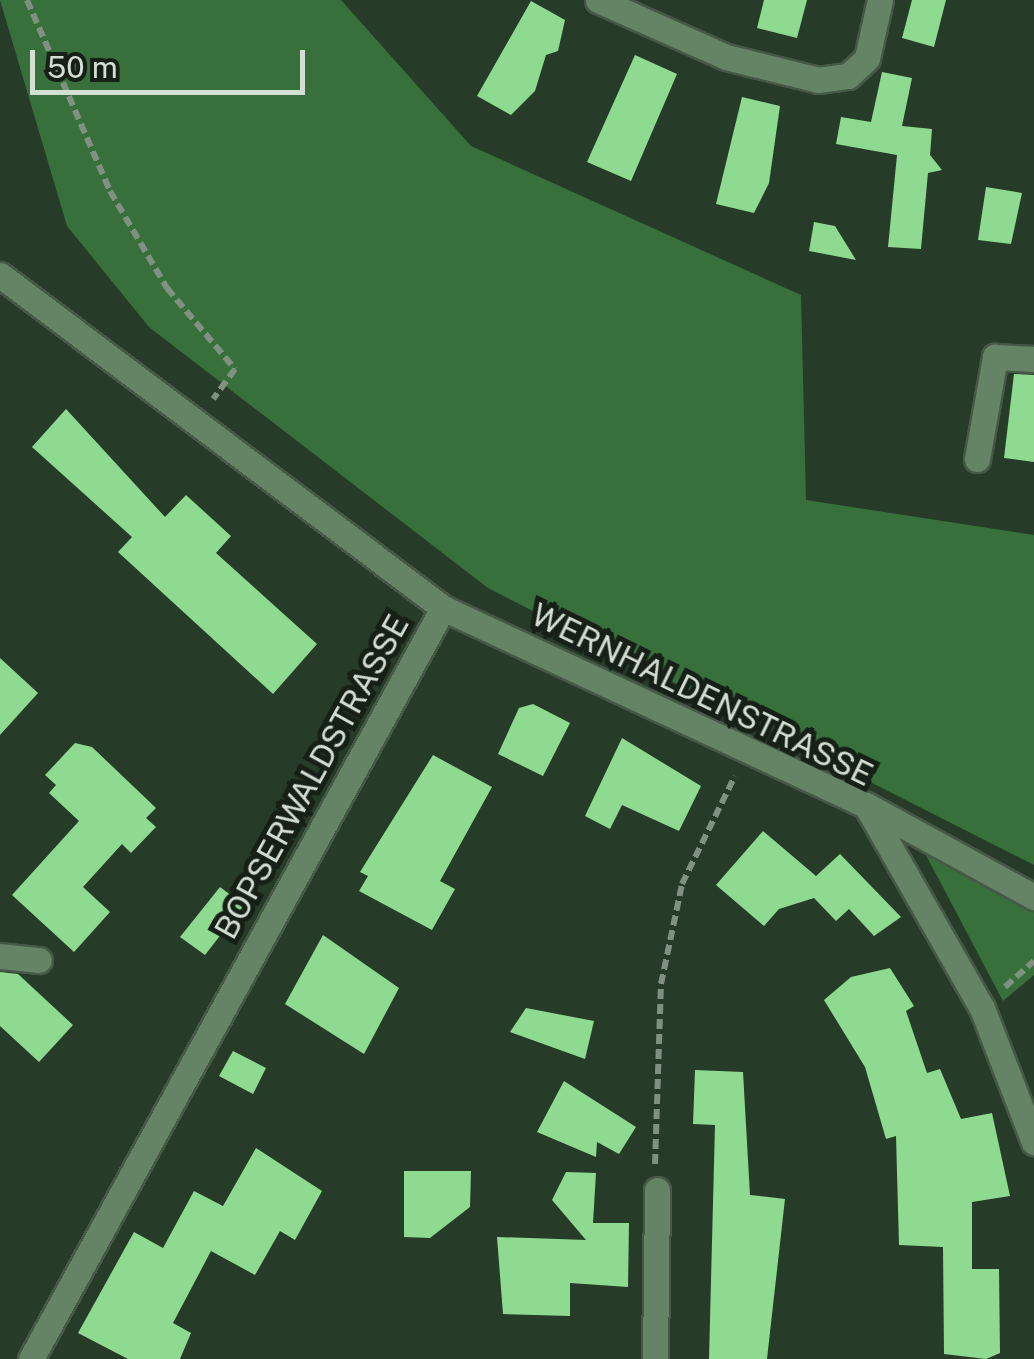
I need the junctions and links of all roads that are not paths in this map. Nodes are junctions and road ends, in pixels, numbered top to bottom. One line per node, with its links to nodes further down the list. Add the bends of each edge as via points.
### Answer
1 (598, 0): 2 (street, via 726,57 818,80 848,76 867,58)
2 (880, 0)
3 (0, 275): 6 (street, BOPSERWALDSTRASSE)
4 (1034, 359): 5 (street, via 995,356)
5 (976, 459)
6 (443, 608): 7 (street, WERNHALDENSTRASSE); 13 (street, BOPSERWALDSTRASSE)
7 (866, 805): 8 (street); 11 (street, WERNHALDENSTRASSE, via 982,1008)
8 (1034, 897)
9 (0, 956): 10 (street)
10 (38, 960)
11 (1034, 1142)
12 (656, 1190): 14 (street)
13 (31, 1359)
14 (655, 1359)

